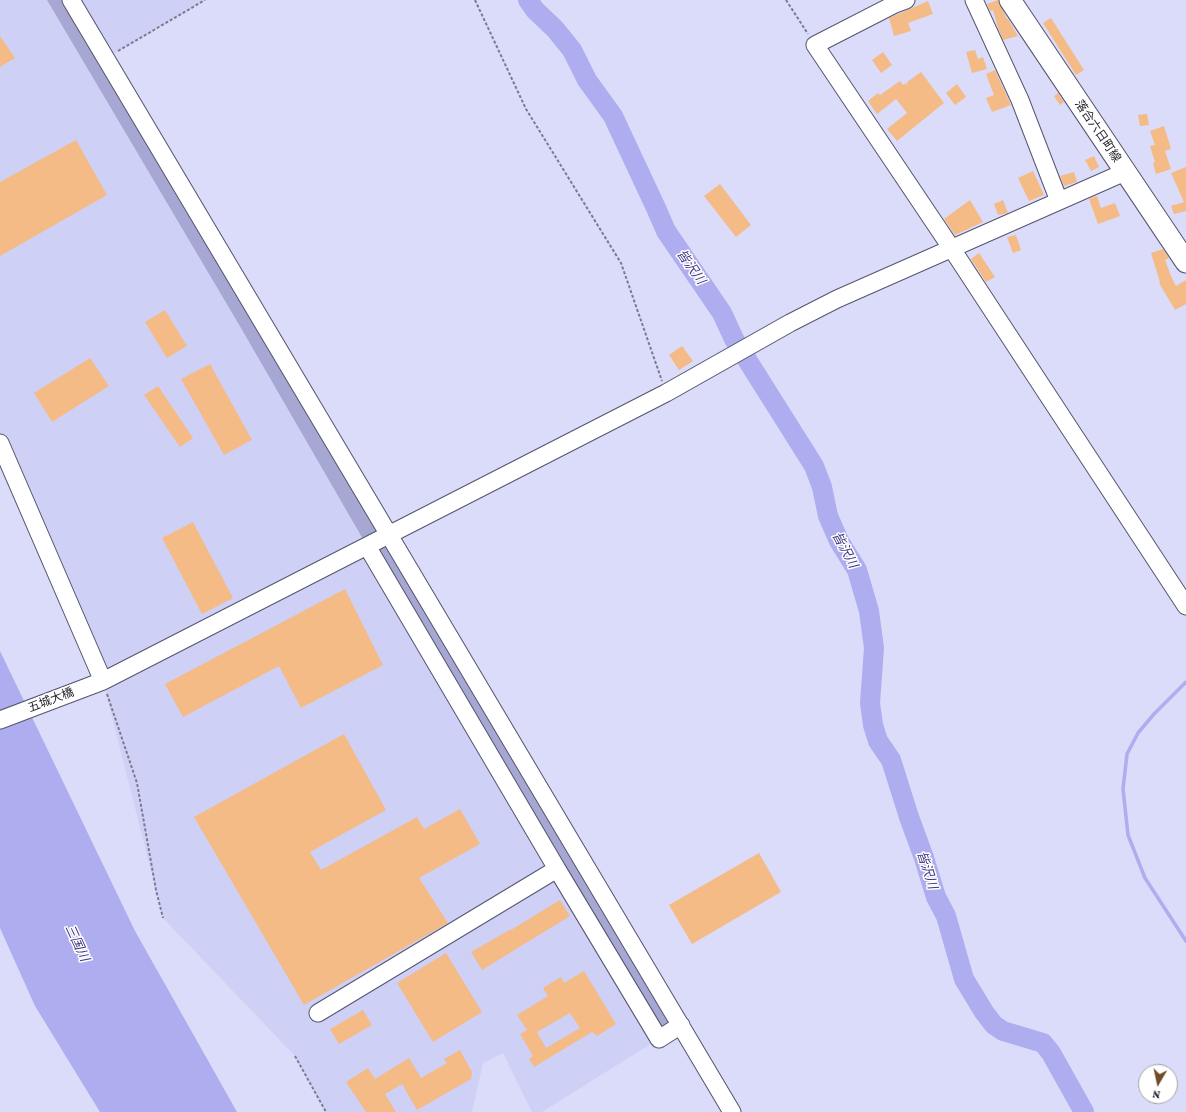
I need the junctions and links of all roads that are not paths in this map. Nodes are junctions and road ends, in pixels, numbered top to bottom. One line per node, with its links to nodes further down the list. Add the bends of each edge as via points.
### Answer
1 (71, 0): 10 (street)
2 (906, 0): 7 (street, via 815,45)
3 (974, 0): 6 (street, via 1020,100)
4 (1010, 0): 5 (main road, 落合六日町線)
5 (1125, 172): 6 (street, 五城大橋); 8 (main road, 落合六日町線)
6 (1059, 201): 7 (street, 五城大橋)
7 (952, 249): 10 (street, 五城大橋, via 837,299 666,393); 12 (street)
8 (1186, 260)
9 (0, 443): 13 (street)
10 (389, 535): 11 (street, 五城大橋); 17 (street)
11 (367, 546): 13 (street, 五城大橋); 15 (street)
12 (1186, 606)
13 (103, 681): 14 (street, 五城大橋)
14 (0, 720)
15 (557, 869): 16 (street); 17 (street, via 659,1039)
16 (318, 1013)
17 (681, 1025): 18 (street)
18 (732, 1112)

